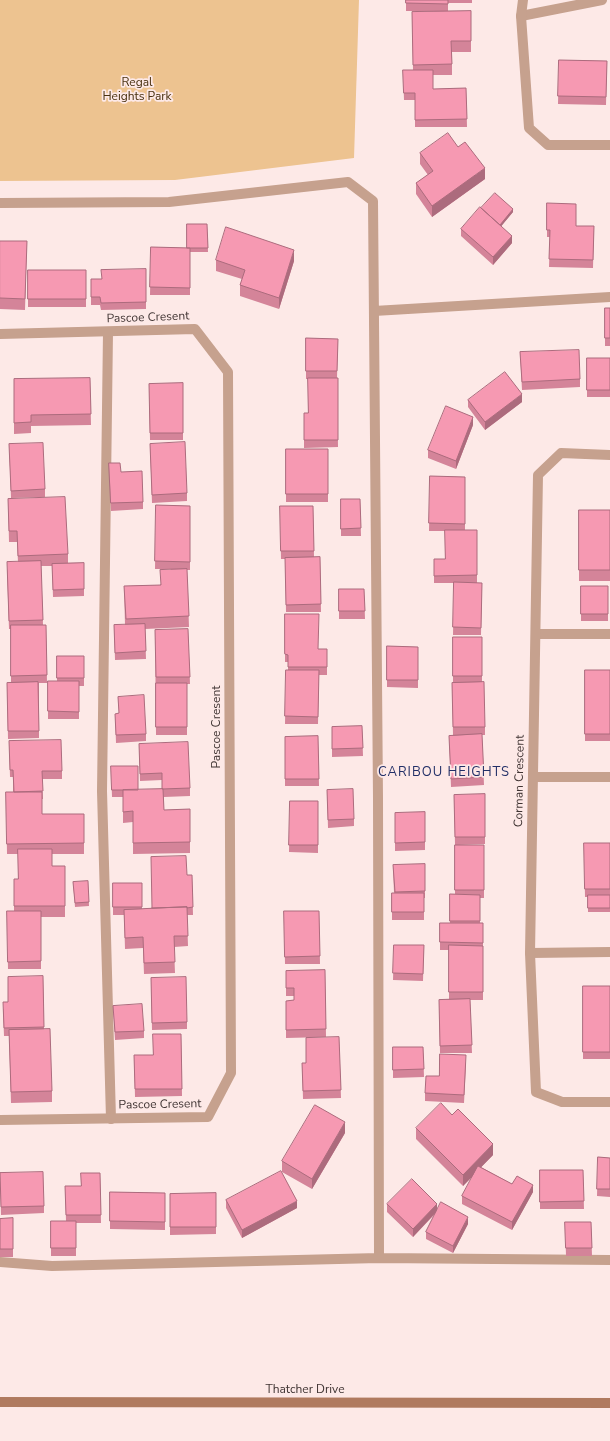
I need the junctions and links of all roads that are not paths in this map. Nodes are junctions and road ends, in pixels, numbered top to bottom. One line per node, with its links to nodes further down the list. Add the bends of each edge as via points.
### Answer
1 (523, 0): 3 (street)
2 (602, 0): 3 (street)
3 (521, 16): 4 (street, via 529,128 548,145)
4 (610, 145)
5 (0, 203): 7 (street, via 169,202 348,182 373,201)
6 (610, 297): 7 (street)
7 (374, 311): 20 (street)
8 (108, 332): 9 (street, Pascoe Cresent); 18 (street, via 102,791); 18 (street, Pascoe Cresent, via 195,329 228,372 231,1074 208,1117)
9 (0, 334)
10 (610, 455): 11 (street, Corman Crescent, via 561,453 538,475)
11 (536, 634): 12 (street); 13 (street, Corman Crescent)
12 (610, 634)
13 (534, 777): 14 (street); 16 (street, Corman Crescent)
14 (610, 777)
15 (610, 952): 16 (street)
16 (530, 953): 17 (street, Corman Crescent, via 536,1092 562,1102)
17 (610, 1102)
18 (111, 1119): 19 (street, Pascoe Cresent)
19 (0, 1120)
20 (379, 1258): 21 (street); 22 (street, via 52,1266)
21 (610, 1260)
22 (0, 1262)
23 (0, 1402): 24 (main road, Thatcher Drive)
24 (610, 1403)

